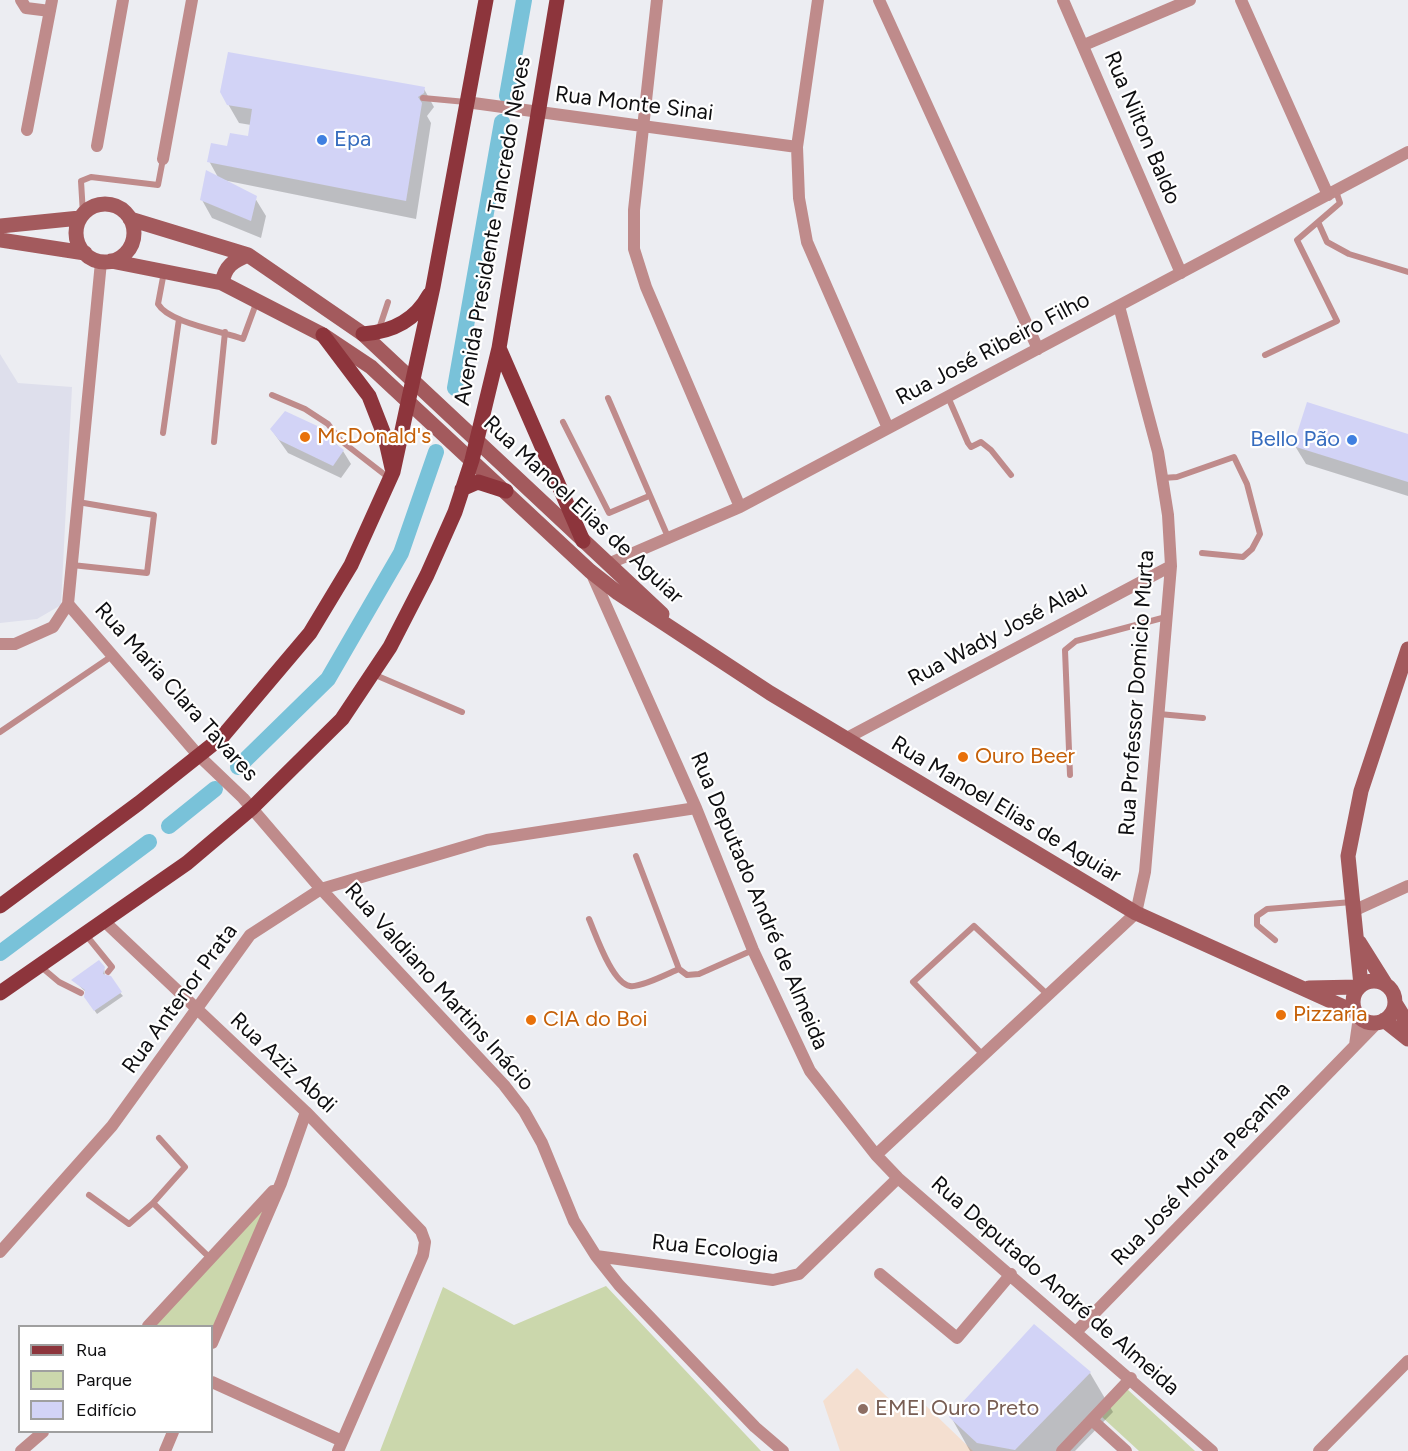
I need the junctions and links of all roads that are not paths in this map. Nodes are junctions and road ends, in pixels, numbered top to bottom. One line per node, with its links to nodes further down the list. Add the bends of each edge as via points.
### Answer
1 (21, 0): 12 (street, via 26,8)
2 (123, 0): 19 (street)
3 (192, 0): 22 (street)
4 (486, 0): 15 (main road)
5 (558, 0): 16 (main road, Avenida Presidente Tancredo Neves)
6 (657, 0): 17 (street)
7 (818, 0): 20 (street)
8 (879, 0): 47 (street)
9 (1063, 0): 13 (street, Rua Nilton Baldo)
10 (1190, 0): 13 (street)
11 (1241, 0): 25 (street)
12 (51, 5): 18 (street)
13 (1084, 45): 36 (street, Rua Nilton Baldo)
14 (425, 98): 15 (lane)
15 (466, 102): 16 (street, Rua Monte Sinai); 38 (main road)
16 (532, 112): 17 (street, Rua Monte Sinai); 46 (main road, Avenida Presidente Tancredo Neves)
17 (644, 125): 20 (street, Rua Monte Sinai); 67 (street, via 634,210 634,249 646,287)
18 (27, 130)
19 (97, 146)
20 (797, 147): 55 (street, via 799,198 807,242)
21 (1408, 152): 23 (street, Rua José Ribeiro Filho)
22 (163, 159): 26 (lane, via 158,185 84,178)
23 (1392, 161): 24 (street); 25 (street, Rua José Ribeiro Filho)
24 (1408, 165)
25 (1332, 193): 28 (lane, via 1340,203); 36 (street, Rua José Ribeiro Filho)
26 (82, 216): 27 (main road, via 99,205 108,205 125,212); 29 (main road); 31 (main road, via 76,237)
27 (130, 219): 32 (main road, Rua Manoel Elias de Aguiar); 33 (main road, via 134,237 131,245 119,258)
28 (1319, 224): 35 (lane, via 1328,242 1349,254); 48 (lane, via 1297,240 1337,321)
29 (0, 226)
30 (0, 240): 31 (main road)
31 (85, 253): 33 (main road)
32 (248, 255): 37 (main road, via 224,271); 44 (main road, Rua Manoel Elias de Aguiar)
33 (106, 262): 34 (main road, Rua Manoel Elias de Aguiar); 66 (street)
34 (164, 272): 37 (main road, Rua Manoel Elias de Aguiar); 42 (lane, via 159,304 163,311)
35 (1408, 272)
36 (1181, 273): 41 (street, Rua José Ribeiro Filho)
37 (222, 282): 39 (main road, Rua Manoel Elias de Aguiar)
38 (433, 287): 44 (main road, via 422,306 405,322); 49 (main road)
39 (257, 300): 43 (lane, via 243,339); 45 (main road, Rua Manoel Elias de Aguiar)
40 (388, 302): 44 (lane)
41 (1119, 306): 47 (street, Rua José Ribeiro Filho); 62 (street, Rua Professor Domicio Murta)
42 (179, 319): 43 (lane); 56 (lane)
43 (225, 332): 57 (lane)
44 (370, 333): 49 (main road, Rua Manoel Elias de Aguiar)
45 (323, 335): 53 (main road, Rua Manoel Elias de Aguiar, via 371,368); 60 (main road, via 369,396 385,437)
46 (499, 348): 58 (main road, Avenida Presidente Tancredo Neves); 69 (main road)
47 (1038, 349): 51 (street, Rua José Ribeiro Filho)
48 (1265, 355)
49 (412, 382): 53 (main road); 58 (main road, Rua Manoel Elias de Aguiar)
50 (272, 395): 60 (lane, via 328,424 340,440)
51 (948, 396): 55 (street, Rua José Ribeiro Filho); 61 (lane, via 971,447 981,442)
52 (608, 398): 65 (lane)
53 (408, 404): 59 (main road, Rua Manoel Elias de Aguiar); 60 (main road)
54 (563, 422): 65 (lane, via 609,513)
55 (888, 428): 67 (street, Rua José Ribeiro Filho)
56 (162, 433)
57 (214, 442)
58 (476, 442): 59 (main road, Avenida Presidente Tancredo Neves); 69 (main road, Rua Manoel Elias de Aguiar)
59 (472, 460): 63 (main road, Avenida Presidente Tancredo Neves); 64 (main road, Rua Manoel Elias de Aguiar)
60 (391, 475): 87 (main road, via 351,565 310,633 222,737)
61 (1011, 475)
62 (1162, 478): 70 (lane, via 1177,477 1234,457 1248,484 1260,534 1243,557); 73 (street, Rua Professor Domicio Murta)
63 (462, 489): 64 (main road, via 478,482); 81 (main road, Avenida Presidente Tancredo Neves, via 427,575)
64 (506, 491): 74 (main road, Rua Manoel Elias de Aguiar)
65 (649, 496): 68 (lane)
66 (78, 502): 72 (street); 72 (lane, via 154,515 147,573)
67 (740, 507): 68 (street, Rua José Ribeiro Filho)
68 (668, 538): 71 (street, Rua José Ribeiro Filho)
69 (584, 542): 71 (main road, Rua Manoel Elias de Aguiar)
70 (1202, 553)
71 (608, 564): 78 (main road, Rua Manoel Elias de Aguiar)
72 (72, 565): 75 (street)
73 (1171, 566): 76 (street, Rua Professor Domicio Murta); 86 (street, Rua Wady José Alau)
74 (590, 571): 78 (main road, Rua Manoel Elias de Aguiar); 90 (street, Rua Deputado André de Almeida)
75 (68, 604): 77 (street, via 53,627 15,644); 80 (street, Rua Maria Clara Tavares)
76 (1167, 617): 83 (street, Rua Professor Domicio Murta); 88 (lane, via 1076,641 1065,650)
77 (0, 644)
78 (699, 647): 86 (main road, Rua Manoel Elias de Aguiar)
79 (1408, 648): 95 (main road, via 1361,791 1348,856)
80 (112, 655): 85 (lane); 87 (street, Rua Maria Clara Tavares)
81 (372, 674): 82 (lane); 89 (main road, Avenida Presidente Tancredo Neves, via 342,719)
82 (462, 712)
83 (1158, 714): 84 (lane); 96 (street, Rua Professor Domicio Murta, via 1145,872)
84 (1203, 718)
85 (0, 732)
86 (845, 739): 96 (main road, Rua Manoel Elias de Aguiar)
87 (198, 755): 89 (street, Rua Maria Clara Tavares); 94 (main road)
88 (1070, 775)
89 (252, 808): 93 (street, Rua Valdiano Martins Inácio); 98 (main road, Avenida Presidente Tancredo Neves, via 187,863)
90 (696, 808): 93 (street, Rua Antenor Prata, via 487,840); 102 (street, Rua Deputado André de Almeida)
91 (636, 856): 104 (lane)
92 (1408, 886): 95 (street)
93 (321, 889): 113 (street, Rua Antenor Prata, via 250,935); 128 (street, Rua Valdiano Martins Inácio, via 524,1111 542,1143 574,1221)
94 (0, 906)
95 (1353, 907): 100 (main road); 101 (lane, via 1267,909 1257,916 1257,925)
96 (1136, 913): 108 (main road, Rua Manoel Elias de Aguiar); 111 (street)
97 (589, 919): 104 (lane, via 614,974 630,987)
98 (105, 922): 99 (main road, Avenida Presidente Tancredo Neves); 113 (street, Rua Aziz Abdi)
99 (86, 935): 103 (main road, Avenida Presidente Tancredo Neves); 105 (lane, via 112,967)
100 (1358, 939): 106 (main road); 107 (main road)
101 (1275, 940)
102 (753, 950): 104 (lane, via 699,974 687,975); 122 (street, Rua Deputado André de Almeida, via 810,1071)
103 (40, 966): 109 (main road, Avenida Presidente Tancredo Neves); 110 (lane)
104 (679, 969)
105 (108, 972)
106 (1386, 985): 107 (main road, via 1374,981); 112 (main road)
107 (1360, 986): 108 (main road, Rua Manoel Elias de Aguiar); 114 (main road, via 1353,999)
108 (1303, 988): 114 (main road, Rua Manoel Elias de Aguiar)
109 (0, 993)
110 (81, 993)
111 (1048, 995): 119 (street); 119 (lane, via 974,926 913,982)
112 (1395, 1003): 115 (main road); 116 (main road)
113 (196, 1011): 120 (street, Rua Aziz Abdi); 127 (street, Rua Antenor Prata, via 112,1126)
114 (1357, 1015): 115 (main road); 118 (street)
115 (1381, 1022): 117 (main road); 118 (street, Rua José Moura Peçanha)
116 (1408, 1024)
117 (1408, 1039)
118 (1355, 1046): 133 (street, Rua José Moura Peçanha)
119 (983, 1055): 122 (street)
120 (306, 1112): 124 (street); 141 (street, Rua Aziz Abdi, via 414,1222 425,1242 423,1255)
121 (159, 1138): 126 (lane, via 185,1167)
122 (876, 1155): 123 (street, Rua Deputado André de Almeida)
123 (898, 1178): 128 (street, Rua Ecologia, via 799,1274 773,1280); 131 (street, Rua Deputado André de Almeida)
124 (281, 1183): 129 (street); 134 (street)
125 (89, 1195): 126 (lane, via 129,1224)
126 (153, 1203): 129 (lane)
127 (0, 1252)
128 (596, 1256): 144 (street, Rua Valdiano Martins Inácio, via 755,1427)
129 (210, 1259): 132 (street)
130 (880, 1274): 131 (street, via 957,1338)
131 (1011, 1274): 133 (street, Rua Deputado André de Almeida)
132 (149, 1325)
133 (1076, 1332): 136 (street, Rua Deputado André de Almeida)
134 (213, 1341)
135 (1408, 1361): 148 (street)
136 (1131, 1378): 138 (street); 147 (street, Rua Deputado André de Almeida)
137 (213, 1382): 141 (street)
138 (1092, 1420): 145 (street); 146 (street)
139 (41, 1433): 142 (street)
140 (172, 1433): 143 (street)
141 (340, 1446)
142 (21, 1451)
143 (165, 1451)
144 (783, 1451)
145 (1062, 1451)
146 (1126, 1451)
147 (1212, 1451)
148 (1319, 1451)

